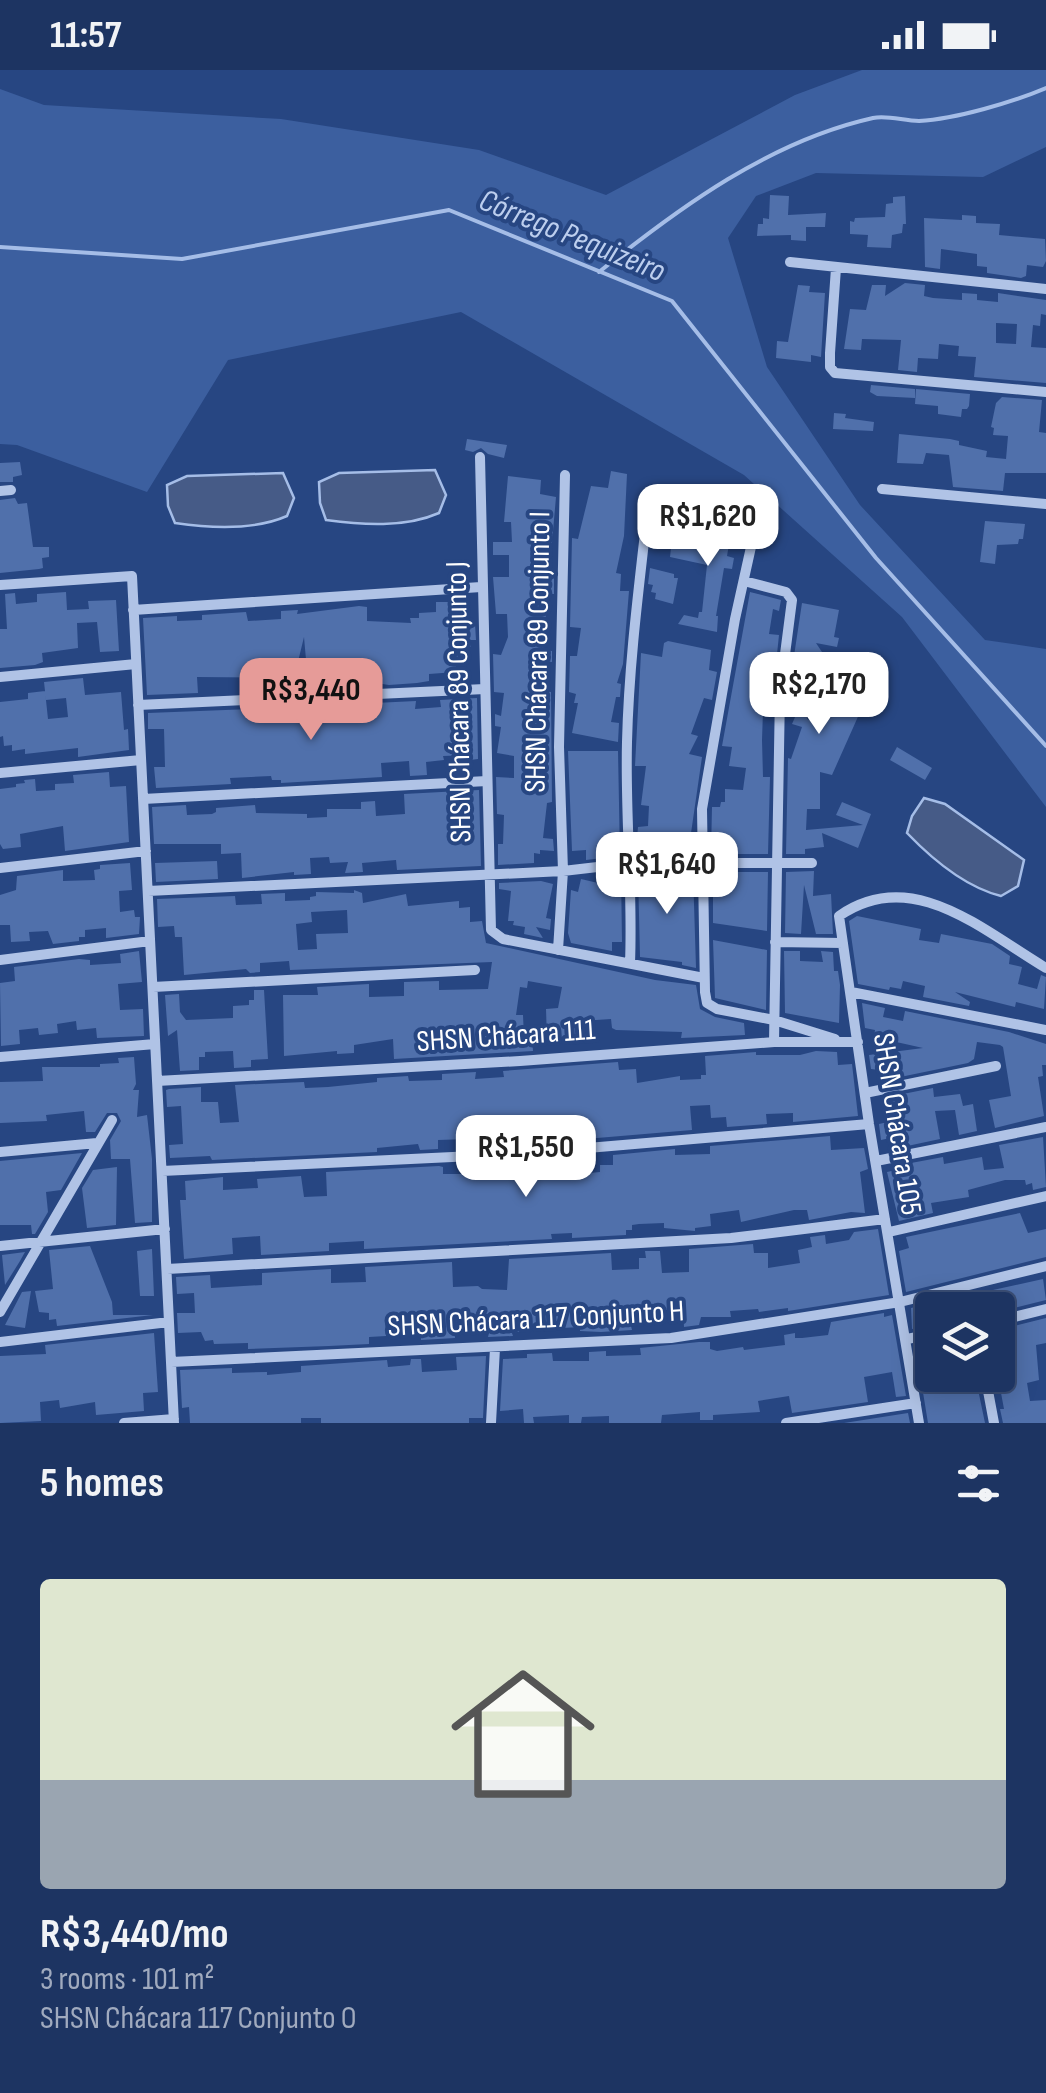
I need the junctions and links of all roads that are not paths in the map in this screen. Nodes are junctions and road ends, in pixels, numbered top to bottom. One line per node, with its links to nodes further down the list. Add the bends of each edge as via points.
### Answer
1 (790, 262): 2 (street)
2 (836, 268): 3 (street); 4 (street, via 832,370)
3 (1046, 289)
4 (1046, 392)
5 (480, 457): 13 (street, SHSN Chácara 89 Conjunto J)
6 (565, 475): 29 (street, SHSN Chácara 89 Conjunto I)
7 (882, 489): 9 (street)
8 (649, 498): 25 (street, via 627,744)
9 (1046, 504)
10 (752, 547): 11 (street)
11 (744, 581): 24 (street, via 705,794); 27 (street, via 786,592 792,600 780,693)
12 (0, 586): 14 (street, via 132,576)
13 (481, 587): 14 (street); 17 (street, SHSN Chácara 89 Conjunto J)
14 (134, 610): 15 (street)
15 (136, 664): 16 (street); 18 (street)
16 (0, 677)
17 (486, 689): 18 (street); 21 (street, SHSN Chácara 89 Conjunto J)
18 (138, 705): 19 (street)
19 (141, 760): 20 (street); 22 (street)
20 (0, 774)
21 (487, 782): 22 (street); 30 (street, SHSN Chácara 89 Conjunto J)
22 (143, 799): 23 (street)
23 (146, 851): 28 (street); 31 (street)
24 (702, 861): 25 (street); 27 (street); 40 (street)
25 (632, 863): 29 (street); 37 (street)
26 (812, 863): 27 (street)
27 (776, 866): 33 (street)
28 (0, 868)
29 (563, 871): 30 (street); 35 (street, SHSN Chácara 89 Conjunto I)
30 (488, 874): 31 (street); 35 (street, SHSN Chácara 89 Conjunto J, via 491,930)
31 (148, 891): 32 (street)
32 (150, 941): 36 (street); 41 (street)
33 (775, 942): 34 (street); 43 (street)
34 (843, 942): 38 (street, SHSN Chácara 105, via 839,916 856,904 908,895 942,906); 42 (street, SHSN Chácara 105)
35 (558, 950): 37 (street)
36 (0, 960)
37 (630, 964): 40 (street)
38 (1046, 968)
39 (474, 970): 41 (street)
40 (704, 978): 43 (street, via 711,1006)
41 (152, 987): 48 (street)
42 (852, 992): 44 (street); 47 (street, SHSN Chácara 105)
43 (774, 1020): 45 (street); 46 (street)
44 (1046, 1030)
45 (844, 1041): 46 (street, SHSN Chácara 111); 47 (street, SHSN Chácara 111)
46 (774, 1042): 51 (street, SHSN Chácara 111)
47 (858, 1042): 52 (street, SHSN Chácara 105)
48 (155, 1044): 49 (street); 51 (street)
49 (0, 1057)
50 (996, 1066): 52 (street)
51 (157, 1081): 59 (street)
52 (865, 1093): 54 (street, SHSN Chácara 105)
53 (112, 1120): 56 (street)
54 (869, 1124): 58 (street, SHSN Chácara 105); 59 (street, via 516,1154)
55 (1046, 1128): 58 (street)
56 (97, 1143): 57 (street); 64 (street)
57 (0, 1152)
58 (876, 1161): 61 (street, SHSN Chácara 105)
59 (162, 1171): 62 (street)
60 (1046, 1196): 63 (street)
61 (885, 1219): 63 (street, SHSN Chácara 105); 67 (street, via 731,1238)
62 (165, 1230): 64 (street); 67 (street)
63 (889, 1232): 68 (street, SHSN Chácara 105)
64 (39, 1241): 65 (street); 70 (street)
65 (0, 1246)
66 (1046, 1266): 68 (street, SHSN Chácara 117 Conjunto H)
67 (166, 1269): 72 (street)
68 (900, 1302): 74 (street, SHSN Chácara 105); 76 (street, SHSN Chácara 117 Conjunto H, via 672,1338)
69 (1046, 1309): 71 (street)
70 (0, 1312)
71 (1015, 1317)
72 (169, 1322): 75 (street); 77 (street)
73 (915, 1337): 74 (street)
74 (907, 1339): 79 (street, SHSN Chácara 105)
75 (0, 1342)
76 (495, 1348): 77 (street, SHSN Chácara 117 Conjunto H); 82 (street)
77 (171, 1362): 80 (street)
78 (988, 1392): 85 (street)
79 (916, 1403): 83 (street); 84 (street, SHSN Chácara 105)
80 (174, 1421): 81 (street)
81 (124, 1423)
82 (491, 1423)
83 (786, 1423)
84 (919, 1423)
85 (994, 1423)

